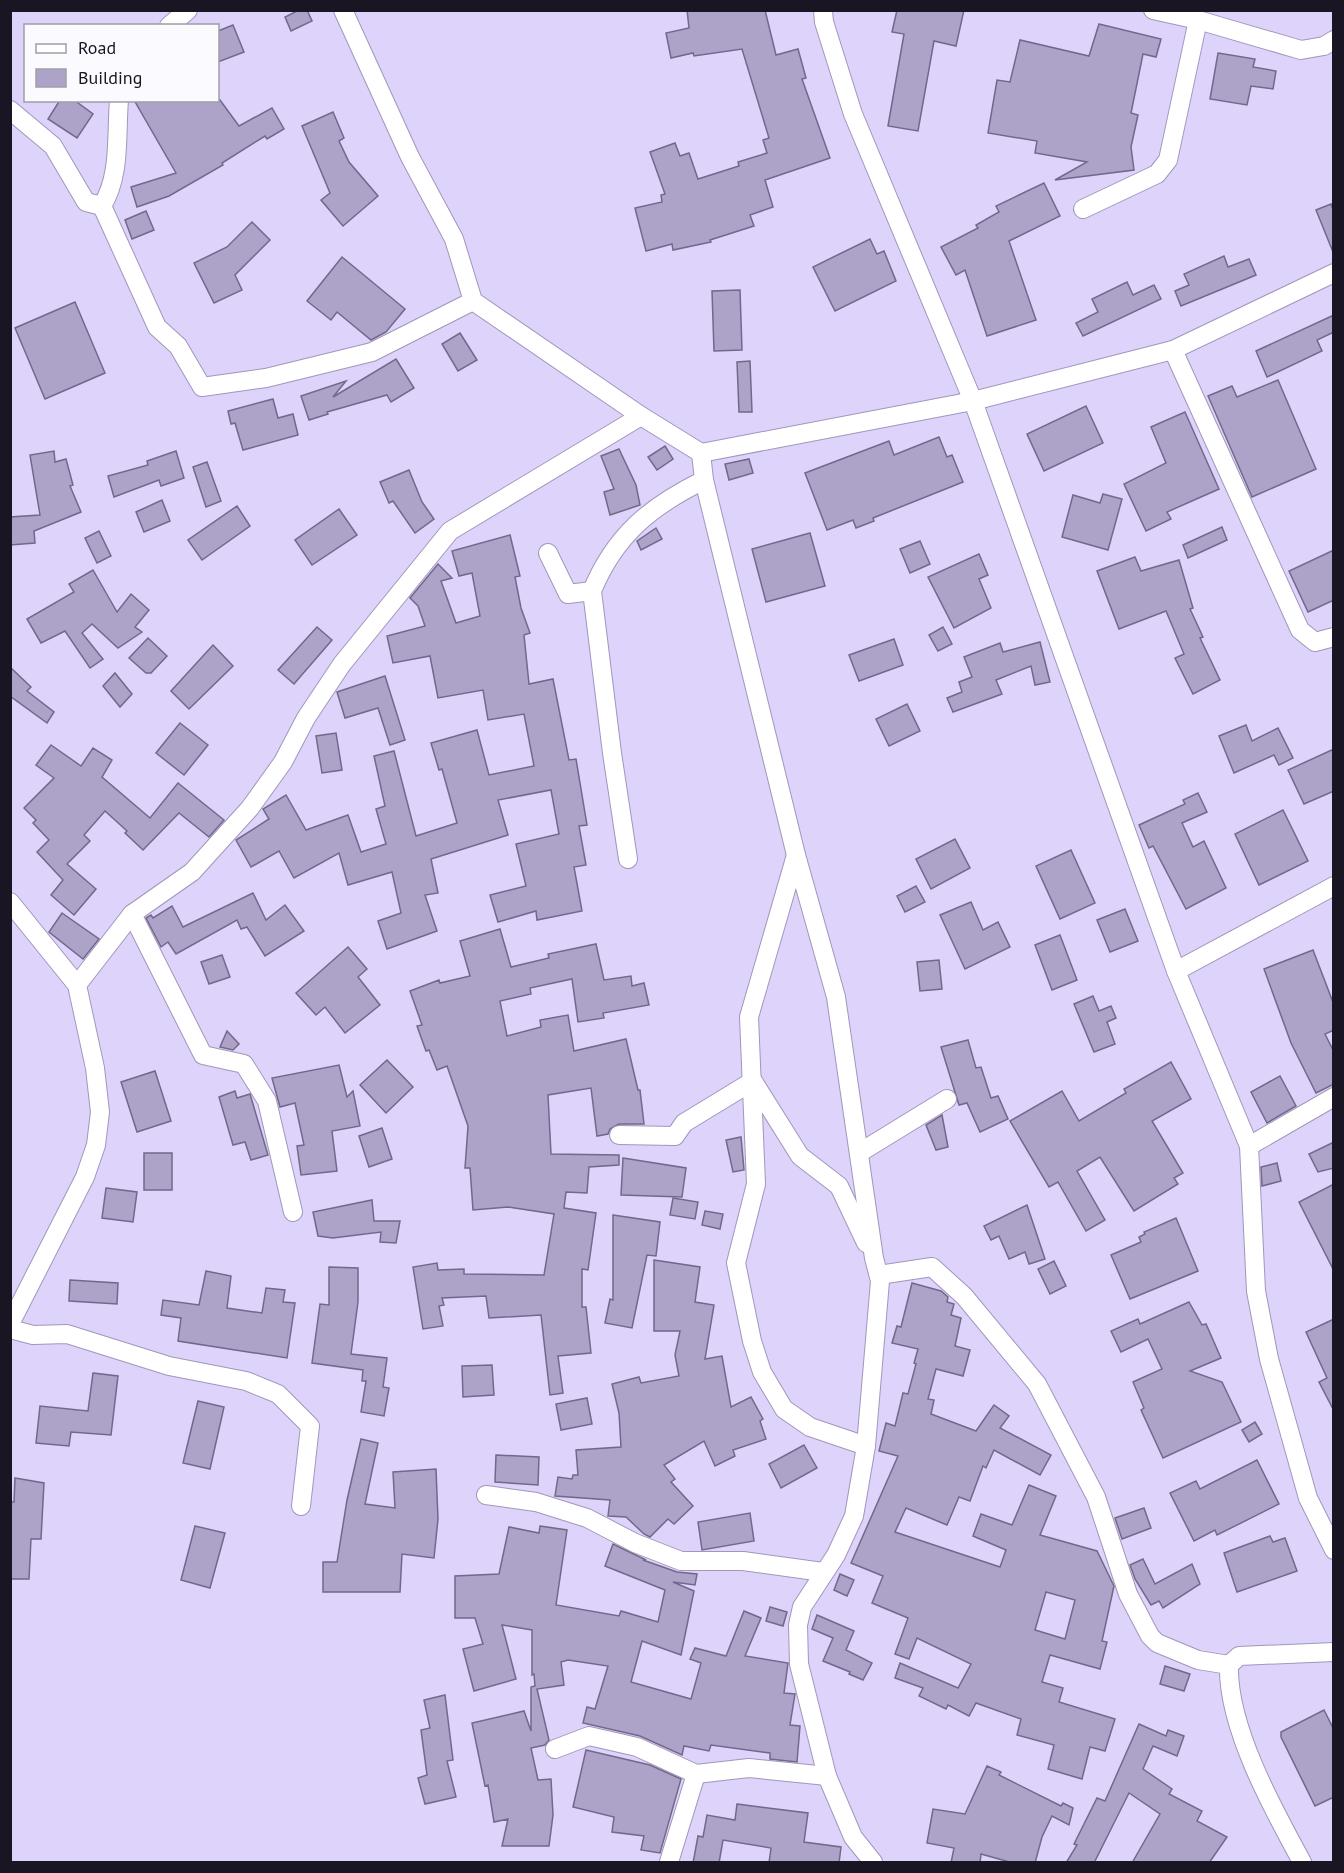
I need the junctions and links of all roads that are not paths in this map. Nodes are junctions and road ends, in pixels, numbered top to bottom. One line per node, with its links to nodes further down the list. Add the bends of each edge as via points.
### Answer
1 (188, 10): 6 (street)
2 (343, 10): 13 (street, via 410,157 454,239)
3 (823, 10): 15 (street, via 853,114)
4 (1153, 10): 5 (street)
5 (1198, 20): 7 (street, via 1301,50); 11 (street, via 1168,160 1157,174)
6 (171, 24)
7 (1334, 40)
8 (119, 102): 10 (street, via 116,163 111,191)
9 (10, 110): 10 (street, via 53,146 86,202)
10 (102, 206): 13 (street, via 157,327 178,346 202,387 266,378 372,352)
11 (1083, 209)
12 (1334, 273): 14 (street)
13 (473, 301): 16 (street)
14 (1173, 350): 15 (street); 21 (street, via 1300,630 1315,642)
15 (973, 401): 17 (street); 27 (street)
16 (641, 416): 17 (street); 26 (street, via 450,531 342,663 283,762 250,808 192,872)
17 (701, 453): 18 (street)
18 (704, 480): 20 (street, via 669,497 623,537 598,574); 22 (street)
19 (548, 553): 20 (street, via 568,594)
20 (592, 591): 23 (street)
21 (1334, 637)
22 (796, 855): 29 (street, via 749,1017); 34 (street, via 836,997)
23 (628, 859)
24 (1334, 886): 27 (street)
25 (10, 902): 28 (street)
26 (132, 914): 28 (street); 35 (street, via 203,1055 244,1064 267,1101)
27 (1176, 971): 33 (street)
28 (77, 985): 37 (street, via 95,1068 100,1112 96,1145 85,1177)
29 (753, 1081): 32 (street, via 684,1123 675,1136); 36 (street, via 800,1156 839,1186); 39 (street, via 756,1184 736,1263 752,1341 762,1372 784,1409 810,1427)
30 (1334, 1097): 33 (street)
31 (947, 1099): 34 (street)
32 (619, 1135)
33 (1249, 1146): 42 (street, via 1256,1291 1269,1359 1308,1498)
34 (859, 1153): 36 (street)
35 (293, 1212)
36 (876, 1267): 39 (street); 45 (street, via 932,1267 964,1296 1037,1384 1096,1497 1128,1594 1150,1636 1198,1660)
37 (10, 1324)
38 (10, 1329): 41 (street, via 33,1335 67,1334 169,1366 246,1381 278,1394 310,1426)
39 (866, 1446): 43 (street, via 854,1516)
40 (486, 1496): 43 (street, via 536,1502 587,1518 681,1561 743,1561)
41 (301, 1506)
42 (1334, 1550)
43 (824, 1572): 48 (street, via 802,1607 798,1654)
44 (1334, 1652): 45 (street, via 1239,1656)
45 (1229, 1665): 51 (street, via 1228,1686 1242,1736)
46 (555, 1749): 47 (street, via 589,1736 636,1747)
47 (696, 1774): 48 (street, via 749,1768); 49 (street)
48 (827, 1776): 50 (street, via 853,1837)
49 (669, 1863)
50 (873, 1863)
51 (1302, 1863)

